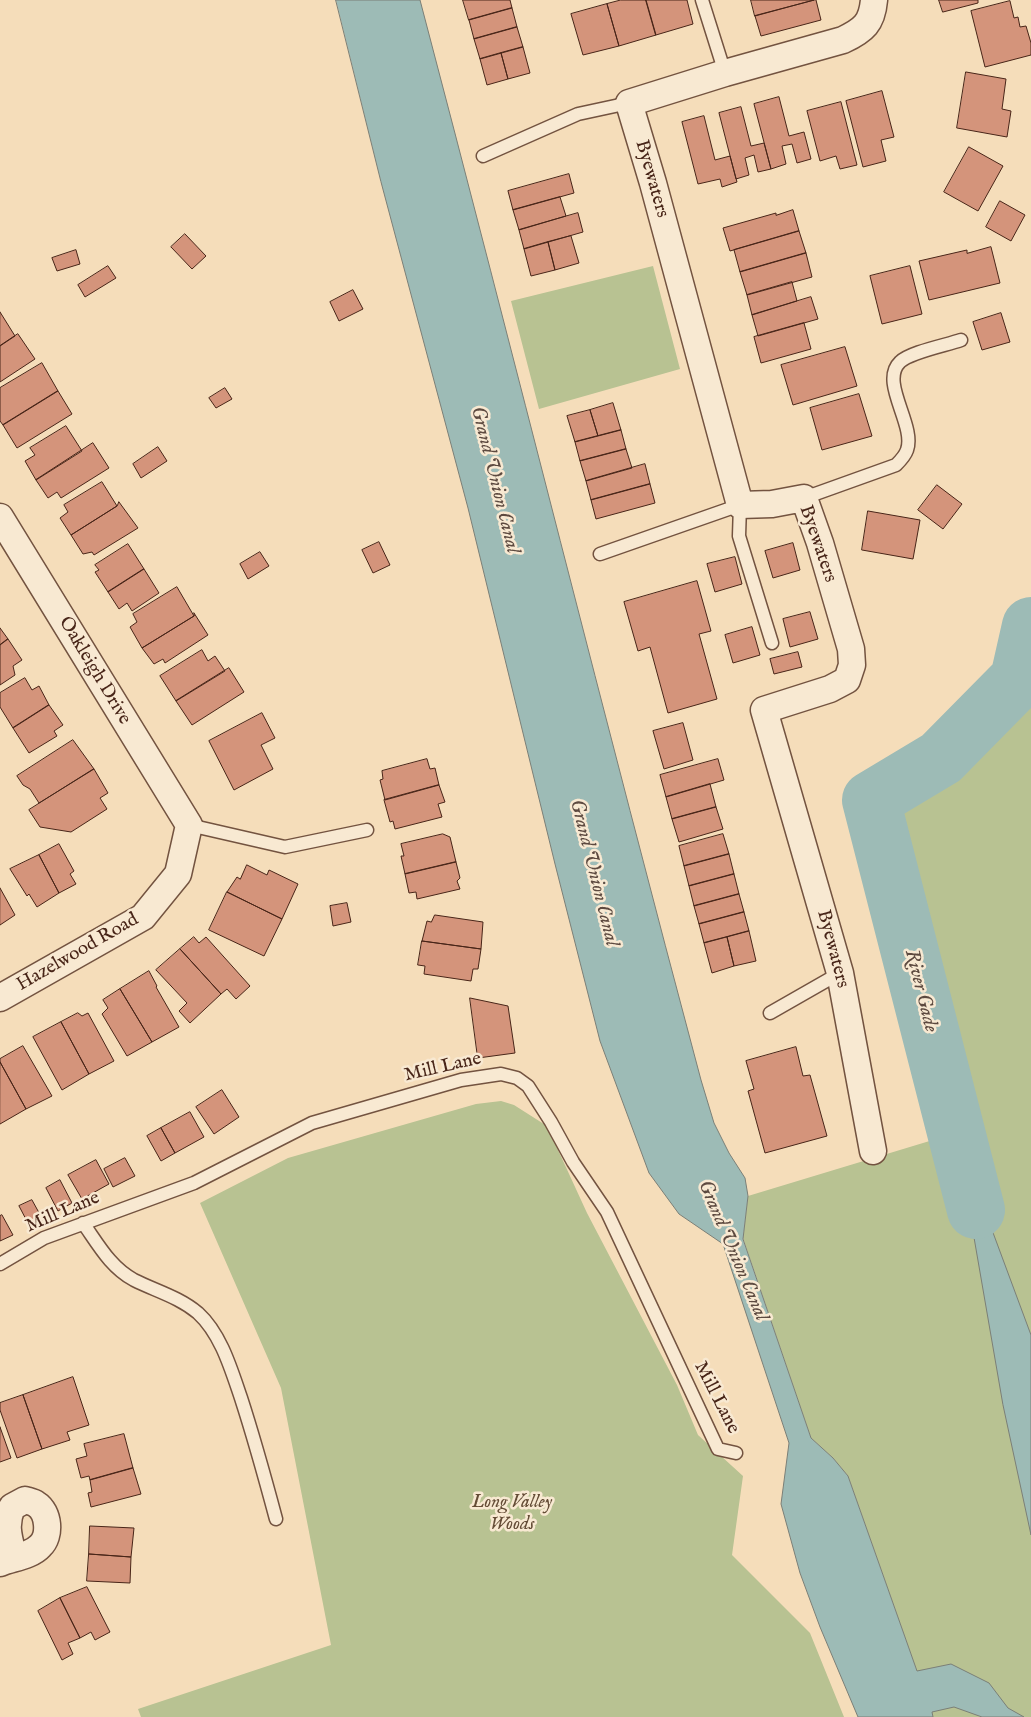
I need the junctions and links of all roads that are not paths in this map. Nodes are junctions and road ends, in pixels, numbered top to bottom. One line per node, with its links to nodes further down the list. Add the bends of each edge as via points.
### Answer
1 (702, 0): 3 (lane)
2 (874, 0): 3 (street, via 867,24 857,34)
3 (725, 73): 4 (street)
4 (629, 103): 5 (lane, via 578,114); 8 (street, Byewaters)
5 (483, 156)
6 (961, 340): 7 (lane, via 917,353 898,363 894,371 894,382 910,438 904,457 896,465)
7 (804, 498): 8 (street, Byewaters); 14 (street, Byewaters, via 851,650 852,666 847,680 830,689 764,710)
8 (740, 505): 10 (lane); 11 (lane, via 739,536)
9 (0, 517): 12 (street, Oakleigh Drive)
10 (600, 554)
11 (772, 643)
12 (189, 825): 13 (lane, via 284,847); 15 (street, Hazelwood Road, via 178,874 143,917)
13 (367, 830)
14 (840, 973): 16 (lane); 17 (street, Byewaters)
15 (0, 998)
16 (770, 1013)
17 (872, 1151)
18 (83, 1223): 19 (lane, Mill Lane, via 44,1238); 20 (lane, Mill Lane, via 194,1183 312,1123 461,1080 501,1074 517,1078 536,1097 606,1212 718,1449); 21 (lane, via 111,1263 132,1279 176,1298 199,1314 215,1334 231,1368 252,1431)
19 (0, 1264)
20 (736, 1453)
21 (276, 1519)

